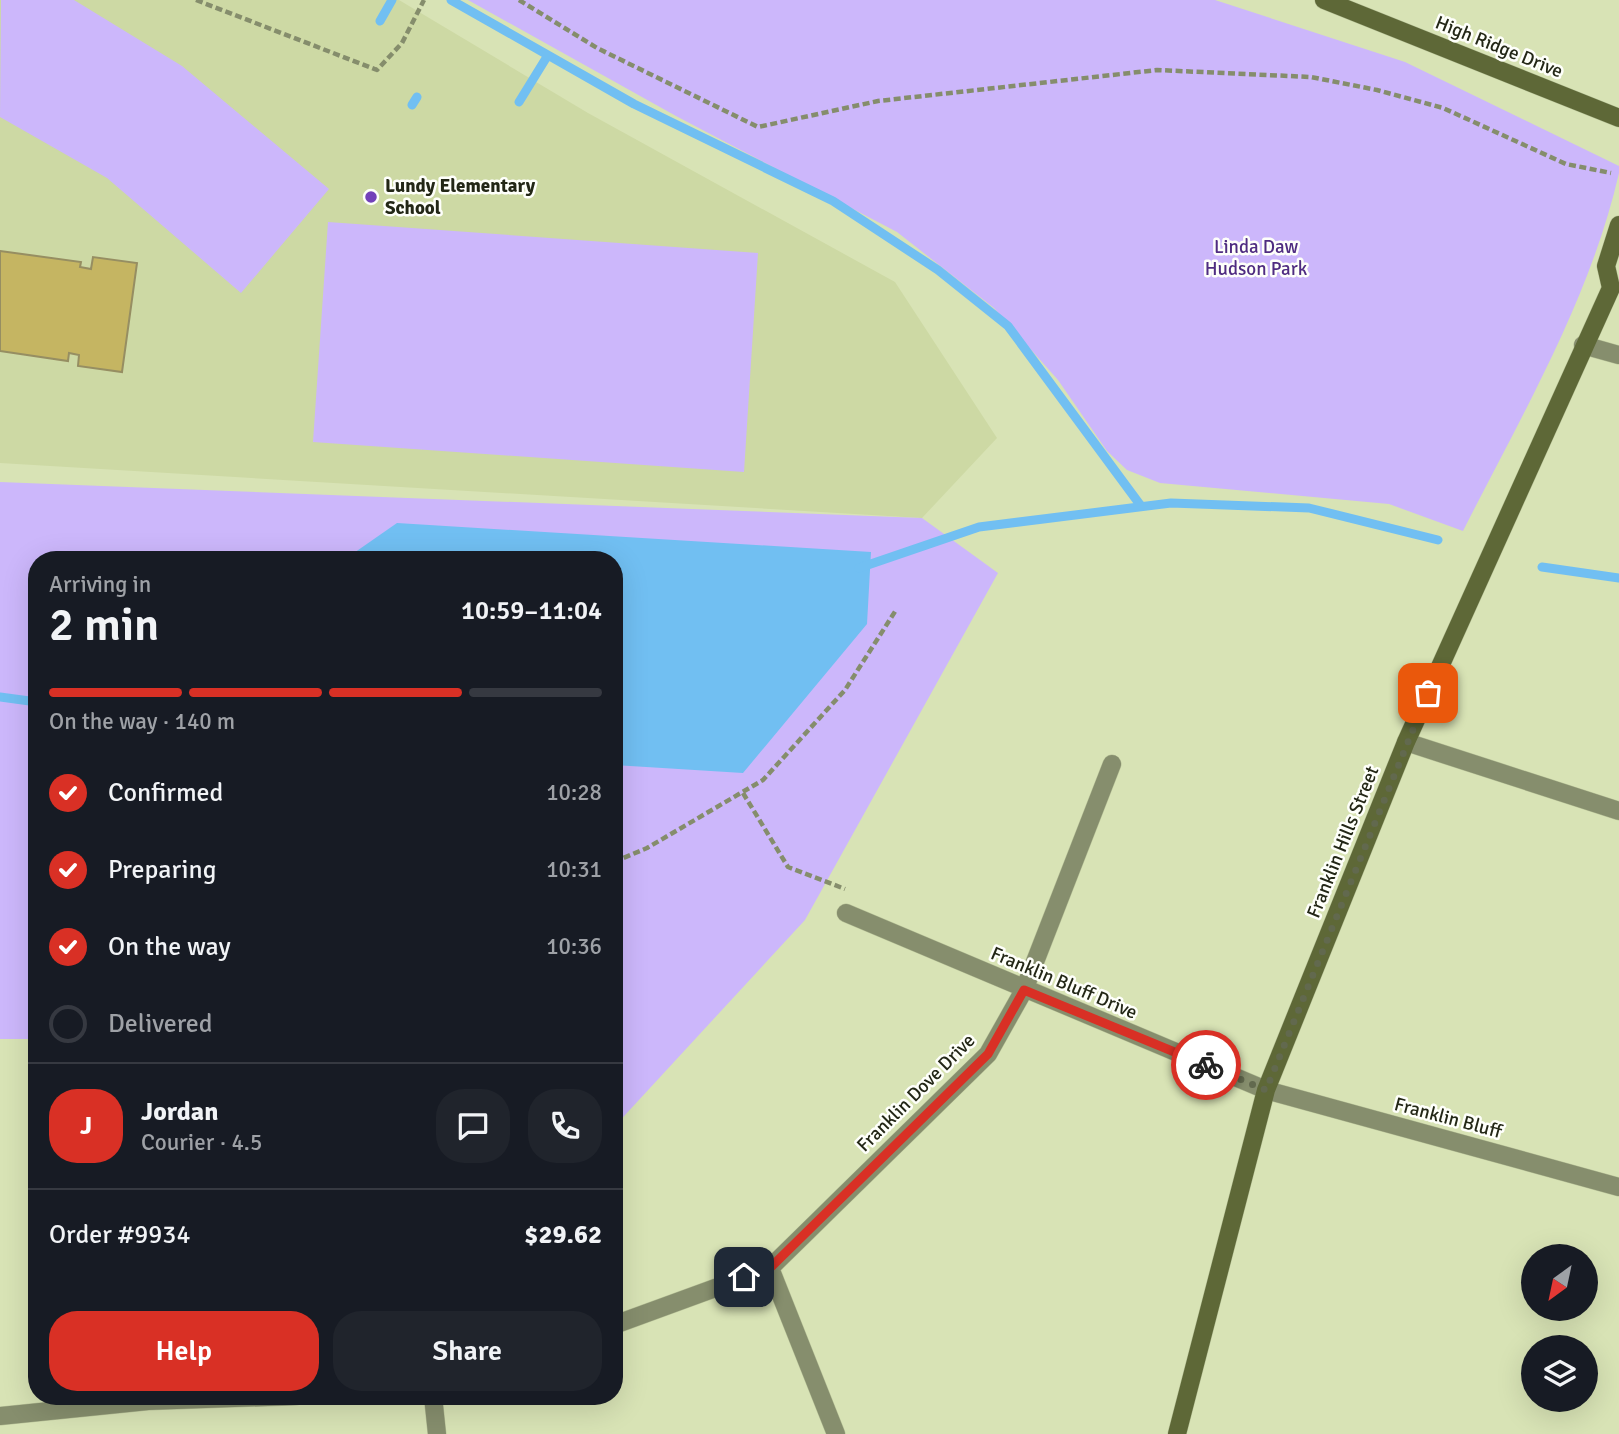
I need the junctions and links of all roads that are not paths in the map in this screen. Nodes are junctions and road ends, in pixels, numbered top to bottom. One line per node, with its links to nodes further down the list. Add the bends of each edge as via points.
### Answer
1 (1324, 0): 2 (street, High Ridge Drive)
2 (1619, 118)
3 (1619, 225): 4 (street, Franklin Hills Street, via 1606,266)
4 (1615, 287): 5 (street, Franklin Hills Street)
5 (1583, 345): 6 (street); 7 (street, Franklin Hills Street)
6 (1619, 355)
7 (1406, 742): 9 (street); 12 (street, Franklin Hills Street)
8 (1112, 764): 11 (street, Franklin Dove Drive)
9 (1619, 811)
10 (846, 913): 11 (street, Franklin Bluff Drive)
11 (1024, 990): 12 (street, Franklin Bluff Drive); 14 (street, Franklin Dove Drive, via 988,1054)
12 (1266, 1090): 13 (street, Franklin Bluff); 21 (street, Franklin Hills Street)
13 (1619, 1186)
14 (770, 1268): 15 (street, Franklin Dove Drive); 20 (street)
15 (623, 1322)
16 (95, 1405): 18 (street)
17 (434, 1405): 19 (street)
18 (0, 1416)
19 (437, 1434)
20 (836, 1434)
21 (1177, 1434)

